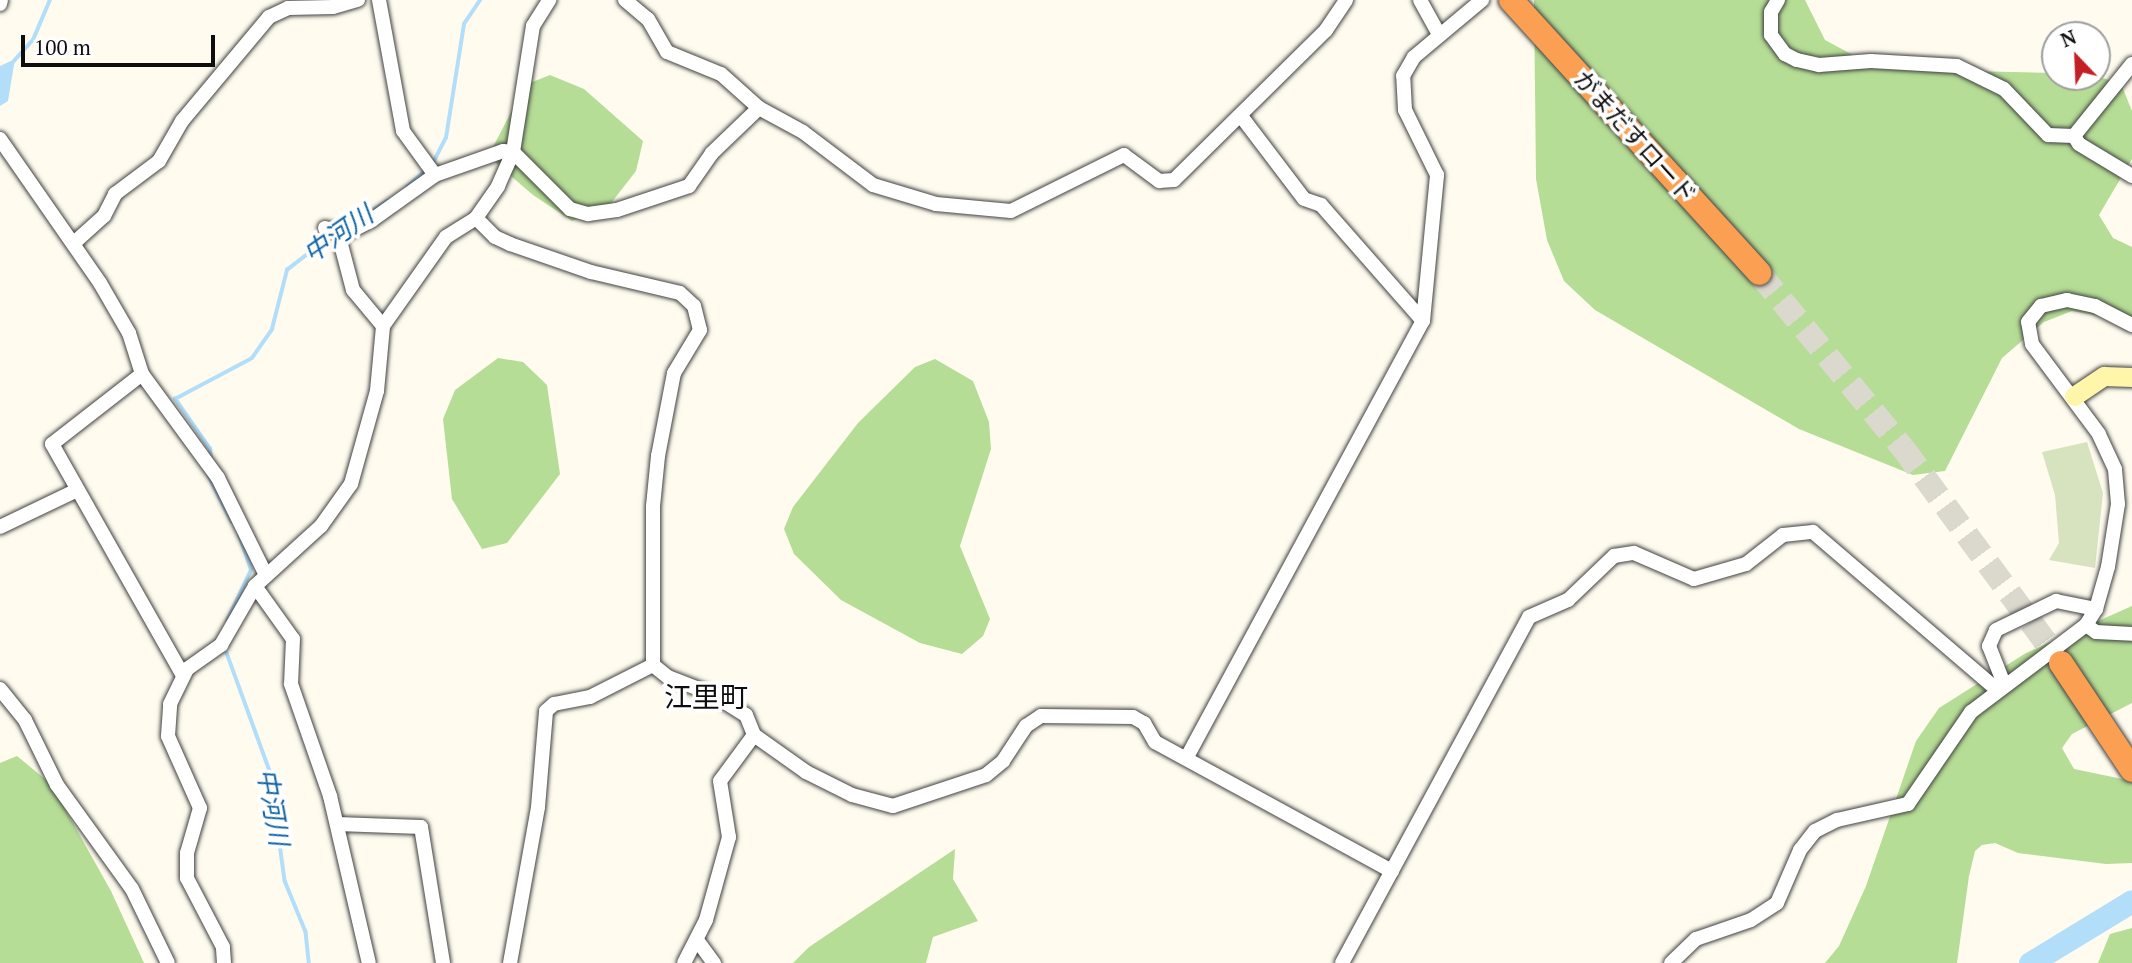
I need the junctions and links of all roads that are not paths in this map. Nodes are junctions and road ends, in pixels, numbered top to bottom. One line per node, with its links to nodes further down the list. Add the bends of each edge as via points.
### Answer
1 (358, 0): 20 (street, via 333,7 298,6 269,17 182,121 159,161 115,194 104,216)
2 (379, 0): 17 (street, via 403,131)
3 (550, 0): 16 (street, via 533,26)
4 (625, 0): 12 (street, via 648,19 667,52 721,74)
5 (1346, 0): 13 (street, via 1326,30)
6 (1420, 0): 10 (street)
7 (1482, 0): 10 (street)
8 (1511, 0): 21 (highway, がまだすロード)
9 (1778, 0): 14 (street, via 1769,28 1776,44 1797,60 1819,65 1871,61 1957,66 2004,89 2049,135)
10 (1443, 30): 22 (street, via 1408,66 1402,93 1405,110 1437,175)
11 (2132, 64): 14 (street)
12 (759, 108): 13 (street, via 803,132 873,185 936,204 1011,211 1124,155 1159,181 1174,180); 16 (street, via 712,153 689,186 617,210 588,214 570,209)
13 (1241, 116): 22 (street, via 1304,199 1321,205)
14 (2074, 136): 18 (street, via 2078,144)
15 (0, 139): 20 (street)
16 (513, 152): 17 (street); 19 (street, via 486,208)
17 (431, 170): 24 (street, via 372,220 334,232 353,290)
18 (2132, 176)
19 (476, 218): 24 (street, via 446,237); 36 (street, via 495,237 510,244 591,272 680,293 694,306 700,330 674,373 659,456 653,518)
20 (75, 242): 25 (street, via 129,333)
21 (1759, 273)
22 (1423, 321): 41 (street)
23 (2132, 325): 27 (street, via 2095,306 2067,300 2033,313 2028,323 2032,344)
24 (383, 326): 30 (street, via 377,391 351,484 321,526)
25 (142, 374): 28 (street, via 52,444 74,479); 30 (street, via 211,468)
26 (2132, 377): 27 (street, via 2104,376)
27 (2074, 396): 32 (street, via 2108,451 2118,486 2108,567)
28 (75, 491): 29 (street); 37 (street, via 118,555)
29 (0, 527)
30 (266, 575): 31 (street)
31 (255, 586): 37 (street, via 221,645); 43 (street, via 292,639 291,684)
32 (2096, 609): 33 (street); 38 (street, via 2056,601 1996,630 1989,646)
33 (2085, 625): 34 (street, via 2096,632); 38 (street)
34 (2132, 634)
35 (2061, 663): 42 (highway)
36 (653, 665): 40 (street, via 668,677 712,694 747,715); 50 (street, via 590,697 554,704 547,712 538,807)
37 (183, 676): 47 (street, via 167,724 171,747 200,808 187,853 187,878 223,947)
38 (2000, 687): 44 (street, via 1813,532 1783,535 1746,564 1694,579 1634,553 1614,556 1568,600 1529,617); 54 (street, via 1971,712 1908,803 1837,820 1815,831 1800,850 1777,904 1751,920 1696,939)
39 (0, 689): 46 (street, via 25,720 57,785 132,889)
40 (754, 735): 41 (street, via 818,778 852,795 893,806 986,775 1003,761 1026,726 1041,716 1133,717 1144,723 1155,742); 45 (street, via 720,781 729,837)
41 (1187, 757): 44 (street)
42 (2132, 770)
43 (337, 824): 48 (street); 49 (street, via 421,827)
44 (1392, 871): 53 (street)
45 (697, 940): 51 (street); 52 (street)
46 (169, 963)
47 (224, 963)
48 (369, 963)
49 (443, 963)
50 (510, 963)
51 (684, 963)
52 (714, 963)
53 (1342, 963)
54 (1671, 963)

